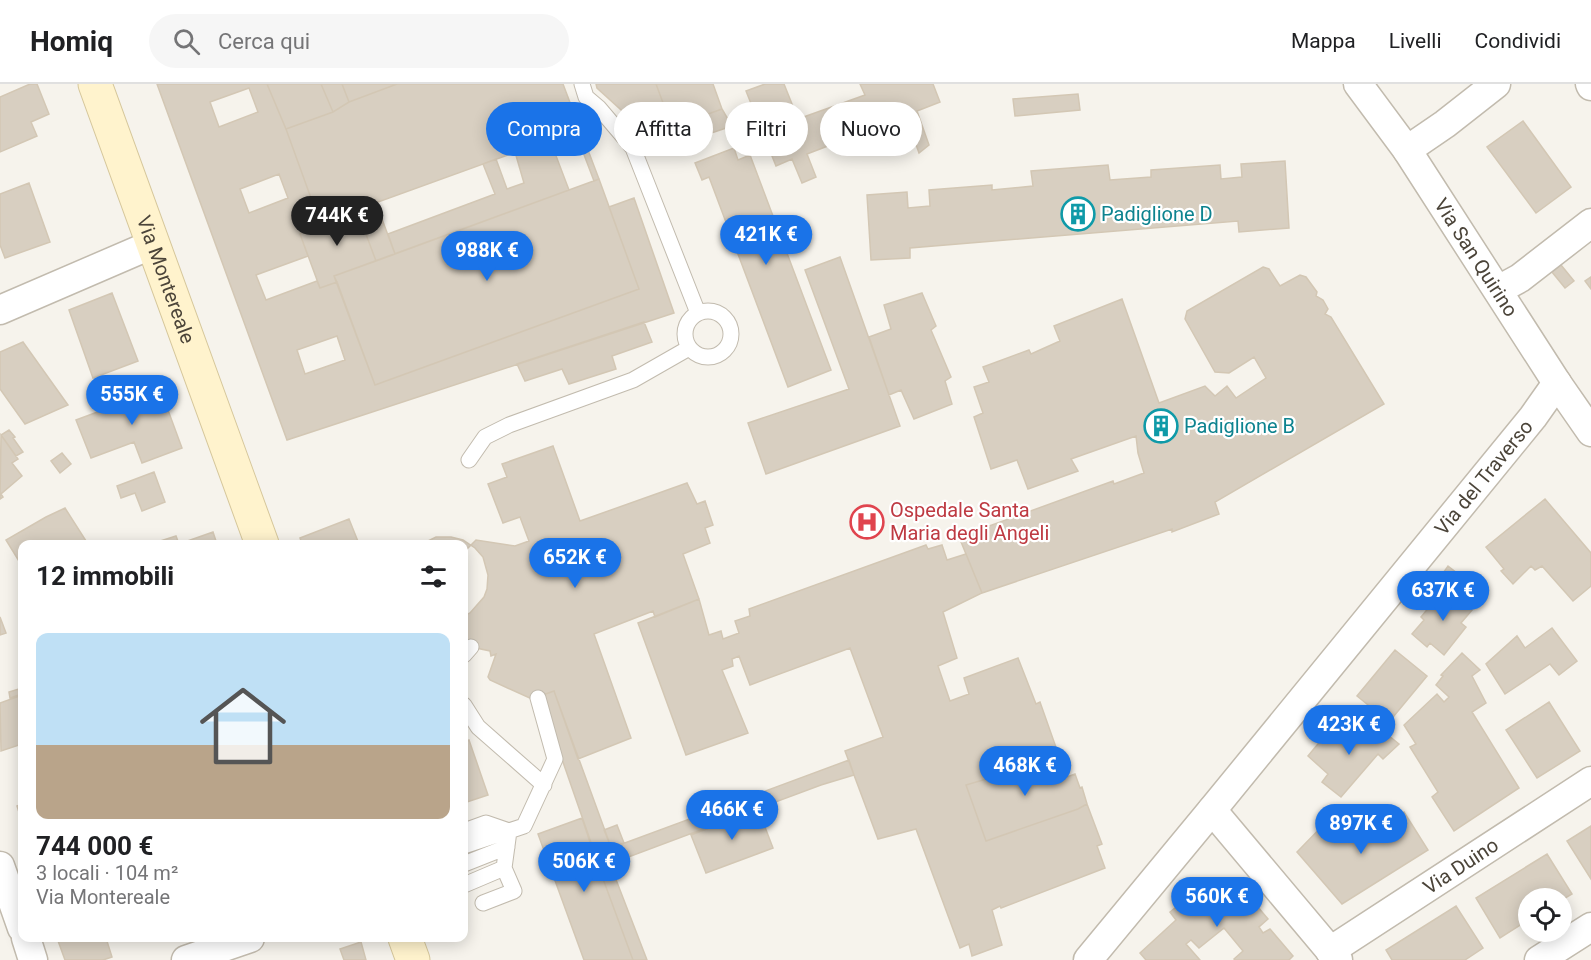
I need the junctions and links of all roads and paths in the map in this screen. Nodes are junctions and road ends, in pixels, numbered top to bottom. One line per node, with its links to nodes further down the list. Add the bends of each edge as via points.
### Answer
1 (95, 84): 7 (main road, Via Montereale)
2 (582, 84): 10 (lane, via 586,97 633,148)
3 (1358, 84): 5 (street, Via San Quirino)
4 (1496, 84): 5 (street)
5 (1407, 150): 8 (street, Via San Quirino)
6 (1591, 223): 8 (street, via 1520,278)
7 (153, 244): 9 (street); 15 (main road, Via Montereale)
8 (1498, 290): 12 (street, Via San Quirino)
9 (0, 310)
10 (698, 313): 11 (lane, via 685,332); 11 (lane, via 719,313 729,324 731,338 724,351 711,357 703,357)
11 (689, 348): 14 (lane, via 633,380 485,437)
12 (1557, 383): 13 (street, Via San Quirino); 20 (street, Via del Traverso)
13 (1591, 432)
14 (469, 460)
15 (261, 540)
16 (538, 698): 19 (lane, via 555,759)
17 (468, 711): 19 (lane, via 478,727)
18 (1591, 781): 35 (street, Via Duino)
19 (544, 785): 22 (lane, via 524,826)
20 (1212, 810): 35 (street); 39 (street, Via del Traverso)
21 (468, 830): 22 (lane, via 486,823)
22 (509, 831): 23 (lane); 24 (lane)
23 (468, 845)
24 (507, 848): 25 (lane); 27 (lane)
25 (468, 863)
26 (0, 866): 30 (street)
27 (504, 868): 28 (lane); 29 (lane, via 514,891)
28 (468, 883)
29 (483, 903)
30 (18, 917)
31 (1591, 927): 40 (street)
32 (27, 942): 36 (street)
33 (238, 942): 37 (street)
34 (406, 942): 38 (main road)
35 (1334, 956)
36 (33, 960)
37 (186, 960)
38 (413, 960)
39 (1088, 960)
40 (1539, 960)

